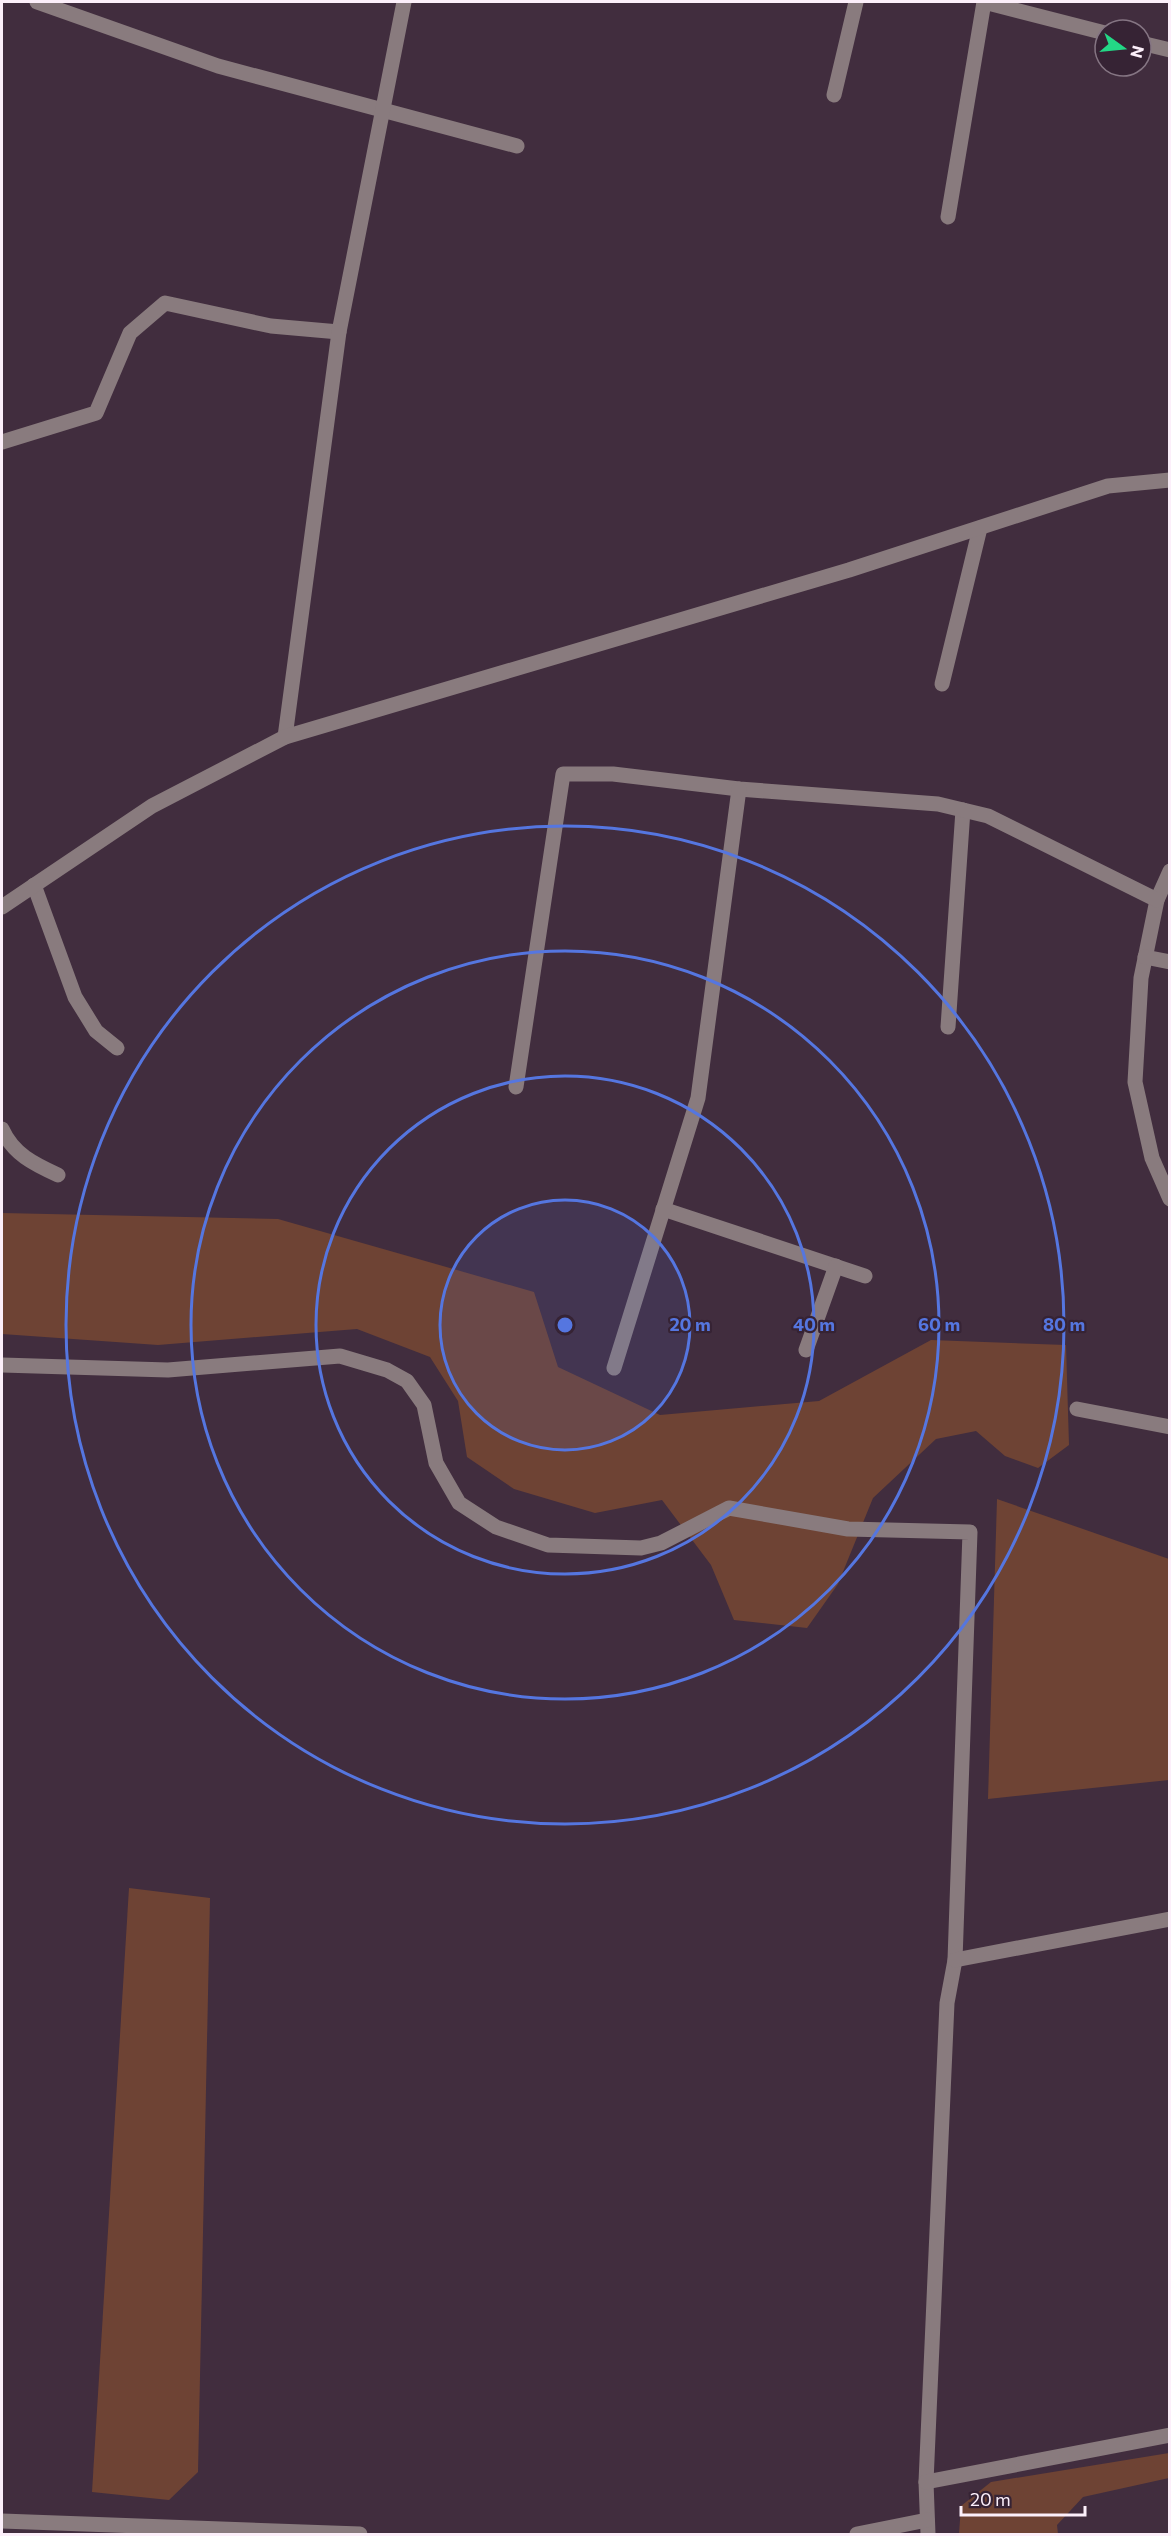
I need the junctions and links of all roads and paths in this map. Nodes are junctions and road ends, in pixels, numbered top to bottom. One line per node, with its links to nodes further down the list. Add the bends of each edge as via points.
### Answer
1 (37, 2): 9 (street, via 218,66)
2 (404, 2): 9 (street)
3 (856, 2): 8 (street)
4 (984, 2): 5 (street); 11 (street)
5 (1093, 30)
6 (1153, 46): 7 (street)
7 (1170, 50)
8 (834, 95)
9 (382, 109): 10 (street); 12 (street)
10 (517, 146)
11 (948, 217)
12 (339, 332): 13 (street, via 272,326 165,303 130,333 96,413); 17 (street)
13 (2, 442)
14 (1170, 480): 15 (street, via 1108,486)
15 (980, 528): 16 (street); 17 (street)
16 (942, 684)
17 (285, 737): 21 (street, via 152,806)
18 (739, 789): 19 (street, via 938,804); 28 (street, via 613,774 563,774); 32 (street, via 698,1098)
19 (963, 810): 22 (street, via 988,816); 26 (street)
20 (1170, 871): 22 (street)
21 (34, 885): 23 (street); 27 (street, via 75,997 96,1031)
22 (1157, 900): 24 (street)
23 (2, 907)
24 (1145, 957): 25 (street); 31 (street, via 1135,1082 1152,1158)
25 (1170, 962)
26 (948, 1026)
27 (117, 1048)
28 (516, 1087)
29 (2, 1130): 30 (street, via 6,1140 26,1160)
30 (58, 1176)
31 (1170, 1199)
32 (663, 1209): 33 (street); 37 (street)
33 (836, 1266): 34 (street); 35 (street)
34 (864, 1276)
35 (806, 1350)
36 (2, 1365): 41 (street, via 168,1370 340,1356 387,1370 407,1381 424,1405 436,1463 459,1503 496,1527 548,1545 640,1548 661,1543 729,1508 848,1528 970,1532)
37 (614, 1368)
38 (1077, 1409): 39 (street)
39 (1170, 1427)
40 (1170, 1919): 41 (street)
41 (955, 1960): 43 (street, via 947,2002)
42 (1170, 2435): 43 (street)
43 (926, 2482): 45 (street)
44 (2, 2521): 46 (street)
45 (927, 2527): 47 (street)
46 (360, 2535)
47 (857, 2535)

